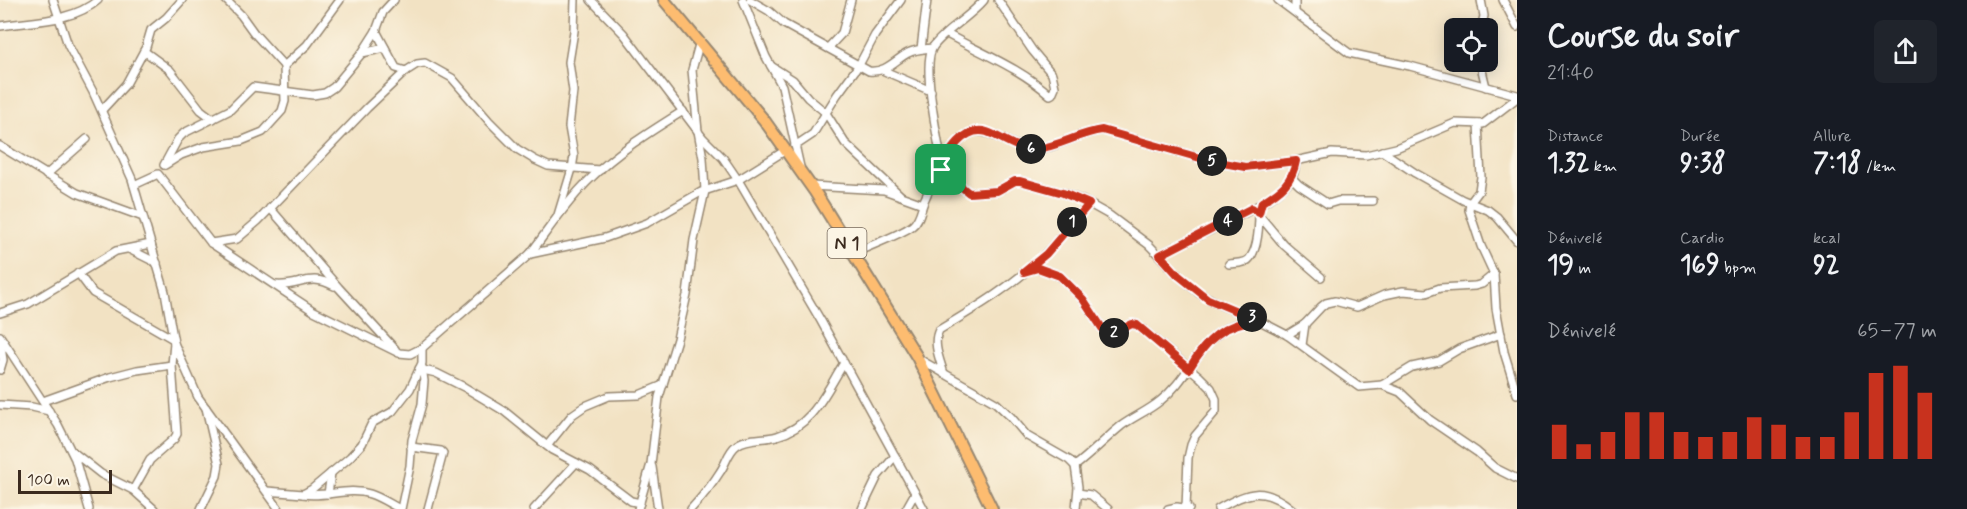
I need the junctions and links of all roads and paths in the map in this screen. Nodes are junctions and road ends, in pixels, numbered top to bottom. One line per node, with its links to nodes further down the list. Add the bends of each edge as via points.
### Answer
1 (53, 0): 22 (street)
2 (98, 0): 22 (street, via 88,9)
3 (182, 0): 33 (street, via 151,30)
4 (226, 0): 36 (street)
5 (340, 0): 36 (street, via 307,45)
6 (394, 0): 26 (street, via 383,12)
7 (575, 0): 58 (street, via 569,62 573,91 569,127)
8 (591, 0): 46 (street, via 624,34)
9 (664, 0): 28 (highway, N 1)
10 (743, 0): 37 (street)
11 (750, 0): 30 (street)
12 (851, 0): 30 (street, via 842,33)
13 (901, 0): 35 (street)
14 (927, 0): 32 (street)
15 (984, 0): 27 (street)
16 (998, 0): 27 (street, via 1052,74 1053,94)
17 (1278, 0): 21 (street)
18 (1295, 0): 21 (street)
19 (1481, 0): 23 (street)
20 (1503, 0): 25 (street)
21 (1295, 12): 41 (street, via 1349,53)
22 (58, 17): 24 (street); 45 (street)
23 (1483, 18)
24 (0, 26)
25 (1517, 27)
26 (376, 31): 29 (street); 34 (street)
27 (946, 34): 31 (street)
28 (700, 41): 50 (street, via 692,70); 53 (highway, N 1)
29 (385, 48): 34 (street); 39 (street, via 396,68)
30 (828, 48): 35 (street)
31 (932, 48): 32 (street); 42 (street)
32 (921, 49): 38 (street)
33 (144, 51): 45 (street, via 126,84); 48 (street, via 170,70 201,110)
34 (362, 53): 43 (street, via 325,93)
35 (859, 65): 38 (street, via 869,71); 47 (street)
36 (284, 66): 43 (street)
37 (771, 66): 47 (street, via 793,80); 53 (street, via 782,86)
38 (882, 70): 42 (street)
39 (406, 71): 58 (street, via 425,63 442,72 517,149 548,166); 73 (street)
40 (1482, 72): 41 (street)
41 (1486, 87): 44 (street)
42 (931, 91): 57 (street)
43 (285, 93): 48 (street, via 254,87); 56 (street, via 282,111 263,132 241,141 203,147)
44 (1517, 96): 49 (street, via 1493,118)
45 (102, 110): 64 (street)
46 (683, 111): 50 (street); 59 (street)
47 (826, 113): 53 (street, via 813,134); 67 (street, via 845,143)
48 (213, 119): 56 (street, via 184,133)
49 (1478, 124): 54 (street, via 1455,123); 70 (street, via 1481,177 1479,191)
50 (698, 131): 63 (street); 66 (street)
51 (87, 139): 61 (street)
52 (0, 146): 61 (street)
53 (790, 148): 63 (street); 65 (highway, N 1)
54 (1382, 151): 55 (street, via 1366,155 1332,153); 70 (street)
55 (1296, 161): 57 (street, via 1245,167 1102,130 1031,149 986,132 975,132 961,139); 62 (street)
56 (164, 165): 60 (street)
57 (941, 167): 71 (street); 72 (street, via 969,193 997,191 1020,181)
58 (572, 169): 59 (street); 76 (street)
59 (600, 170): 76 (street)
60 (158, 174): 64 (street); 79 (street)
61 (46, 175): 77 (street, via 77,193)
62 (1292, 178): 68 (street, via 1328,204); 69 (street)
63 (738, 180): 66 (street); 105 (street)
64 (134, 186): 77 (street)
65 (811, 186): 67 (street, via 884,190); 82 (highway, N 1)
66 (705, 191): 83 (street, via 647,223 605,238); 111 (street, via 687,295)
67 (900, 195): 71 (street)
68 (1373, 201)
69 (1262, 202): 74 (street); 75 (street)
70 (1470, 203): 78 (street, via 1497,217); 89 (street, via 1470,216)
71 (923, 204): 82 (street, via 913,225)
72 (1089, 204): 84 (street); 87 (street, via 1046,254)
73 (270, 208): 79 (street, via 237,239); 92 (street)
74 (1252, 208): 75 (street); 84 (street)
75 (1259, 214): 86 (street, via 1257,239 1250,257 1243,263); 90 (street, via 1284,245)
76 (558, 215): 83 (street)
77 (143, 217): 80 (street)
78 (1517, 241)
79 (211, 243): 91 (street)
80 (151, 244): 81 (street); 85 (street)
81 (129, 249): 85 (street); 88 (street, via 116,251)
82 (854, 253): 104 (highway, N 1)
83 (530, 254): 102 (street)
84 (1160, 255): 94 (street, via 1208,299)
85 (156, 263): 100 (street)
86 (1229, 264)
87 (1024, 272): 108 (street, via 1038,268 1060,276 1083,299 1102,328 1114,333 1137,325); 110 (street, via 939,330 936,337)
88 (78, 273): 93 (street, via 28,304); 100 (street, via 93,293)
89 (1494, 274): 95 (street, via 1475,286 1426,293 1403,291 1358,307 1335,301 1326,303); 97 (street)
90 (1321, 277)
91 (273, 285): 92 (street, via 288,286 314,278); 103 (street, via 312,310)
92 (339, 288): 103 (street)
93 (0, 313)
94 (1258, 320): 96 (street); 108 (street, via 1220,331)
95 (1305, 324): 96 (street); 101 (street)
96 (1287, 334): 101 (street)
97 (1501, 334): 112 (street, via 1459,349 1439,362 1412,368); 113 (street)
98 (0, 336): 114 (street)
99 (0, 341): 109 (street)
100 (173, 341): 106 (street); 116 (street)
101 (1302, 345): 112 (street, via 1359,387)
102 (422, 348): 103 (street, via 410,354); 107 (street)
103 (399, 353)
104 (917, 357): 110 (street); 146 (highway, N 1)
105 (844, 363): 121 (street); 143 (street, via 806,419 786,433 743,440 734,446 719,474)
106 (172, 365): 114 (street, via 110,377); 127 (street, via 176,436 150,460)
107 (421, 368): 118 (street, via 504,411); 119 (street, via 422,404); 125 (street, via 392,412 372,423 362,444)
108 (1189, 369): 124 (street, via 1161,401 1121,427); 150 (street, via 1211,388 1217,405 1191,445)
109 (0, 370)
110 (944, 374): 124 (street, via 996,403 1027,436)
111 (663, 385): 118 (street, via 639,395 609,396 585,406); 123 (street)
112 (1382, 385): 126 (street, via 1400,392 1495,468)
113 (1517, 394)
114 (43, 401): 117 (street)
115 (0, 405): 117 (street)
116 (205, 406): 128 (street); 138 (street, via 219,464)
117 (49, 411): 120 (street)
118 (547, 446): 122 (street)
119 (411, 447): 139 (street); 140 (street, via 443,453)
120 (70, 449): 127 (street, via 101,474); 136 (street)
121 (895, 456): 129 (street); 144 (street, via 878,476)
122 (576, 463): 133 (street); 141 (street)
123 (651, 464): 133 (street); 142 (street)
124 (1076, 466): 130 (street)
125 (331, 473): 131 (street); 132 (street)
126 (1517, 478)
127 (133, 490): 137 (street)
128 (267, 491): 131 (street); 134 (street)
129 (915, 493): 135 (street); 145 (street)
130 (1078, 493): 147 (street); 148 (street, via 1091,495)
131 (303, 494): 132 (street)
132 (328, 494): 139 (street, via 369,493)
133 (639, 506)
134 (276, 508)
135 (920, 508)
136 (89, 509)
137 (154, 509)
138 (201, 509)
139 (401, 509)
140 (428, 509)
141 (534, 509)
142 (658, 509)
143 (692, 509)
144 (862, 509)
145 (906, 509)
146 (992, 509)
147 (1076, 509)
148 (1108, 509)
149 (1168, 509): 150 (street)
150 (1187, 509)
151 (1218, 509): 152 (street, via 1262,492)
152 (1292, 509)

